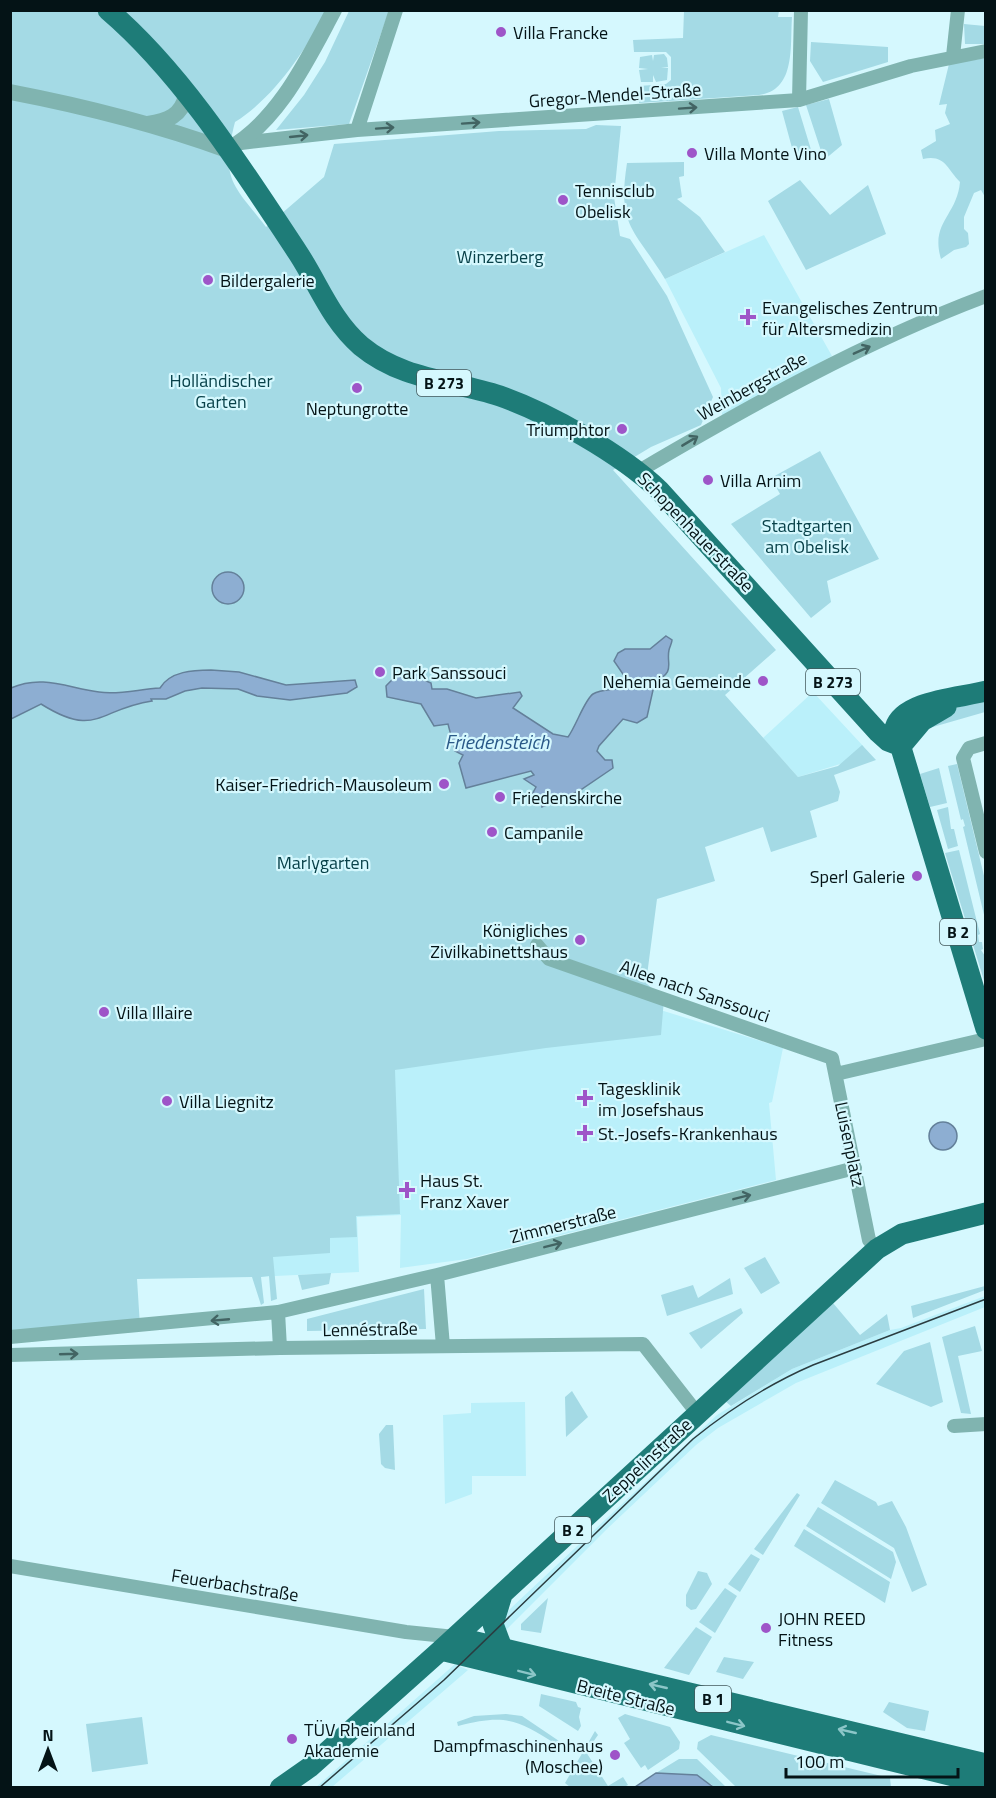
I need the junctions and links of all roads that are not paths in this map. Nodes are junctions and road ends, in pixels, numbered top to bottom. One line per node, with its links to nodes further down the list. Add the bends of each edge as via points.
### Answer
1 (108, 10): 9 (main road, B 273, via 133,32)
2 (334, 10): 13 (street, via 279,103)
3 (396, 10): 12 (street)
4 (801, 10): 10 (street)
5 (957, 10): 7 (street)
6 (986, 51): 7 (street, Gregor-Mendel-Straße)
7 (953, 56): 10 (street, Gregor-Mendel-Straße)
8 (10, 93): 11 (street, via 49,99)
9 (186, 95): 11 (street, via 184,105 173,117); 13 (main road, B 273)
10 (799, 100): 12 (street, Gregor-Mendel-Straße, one-way to 10)
11 (145, 125): 13 (street)
12 (357, 130): 13 (street, Gregor-Mendel-Straße, one-way to 12)
13 (234, 146): 15 (main road, Schopenhauerstraße / B 273, via 337,321 370,353 415,376 479,390 533,410)
14 (986, 296): 15 (street, Weinbergstraße, one-way to 14, via 791,383 918,321)
15 (639, 471): 18 (main road, Schopenhauerstraße / B 273, via 878,732)
16 (976, 693): 18 (main road, B 2, via 925,704 900,717 895,736)
17 (986, 743): 19 (street, via 969,748 963,758)
18 (901, 746): 21 (main road, B 2)
19 (986, 852)
20 (537, 945): 23 (street, Allee nach Sanssouci, via 549,959 832,1058)
21 (986, 1029)
22 (986, 1039): 23 (street)
23 (836, 1074): 24 (street, Luisenplatz)
24 (855, 1168): 26 (street, Luisenplatz, via 869,1240); 27 (street, Zimmerstraße, one-way to 24)
25 (986, 1212): 26 (main road, B 2, via 902,1234)
26 (877, 1249): 33 (main road, Zeppelinstraße / B 2)
27 (437, 1275): 28 (street, Zimmerstraße); 30 (street)
28 (278, 1312): 29 (street, one-way to 29); 31 (street)
29 (10, 1337)
30 (443, 1346): 31 (street, Lennéstraße); 33 (street, Lennéstraße, via 643,1344)
31 (280, 1348): 32 (street, Lennéstraße, one-way to 31)
32 (10, 1356)
33 (698, 1413): 37 (main road, Zeppelinstraße / B 2)
34 (986, 1424): 35 (street)
35 (954, 1426)
36 (10, 1566): 38 (street, Feuerbachstraße, via 406,1632)
37 (502, 1594): 38 (main road, Zeppelinstraße / B 2); 39 (main road, via 493,1624)
38 (448, 1643): 39 (main road, Breite Straße / B 1); 41 (main road, Breite Straße / B 1, one-way to 41); 42 (main road, Zeppelinstraße, via 310,1767)
39 (501, 1648): 40 (main road, Breite Straße / B 1, one-way to 39)
40 (986, 1764)
41 (986, 1784)
42 (280, 1788)

